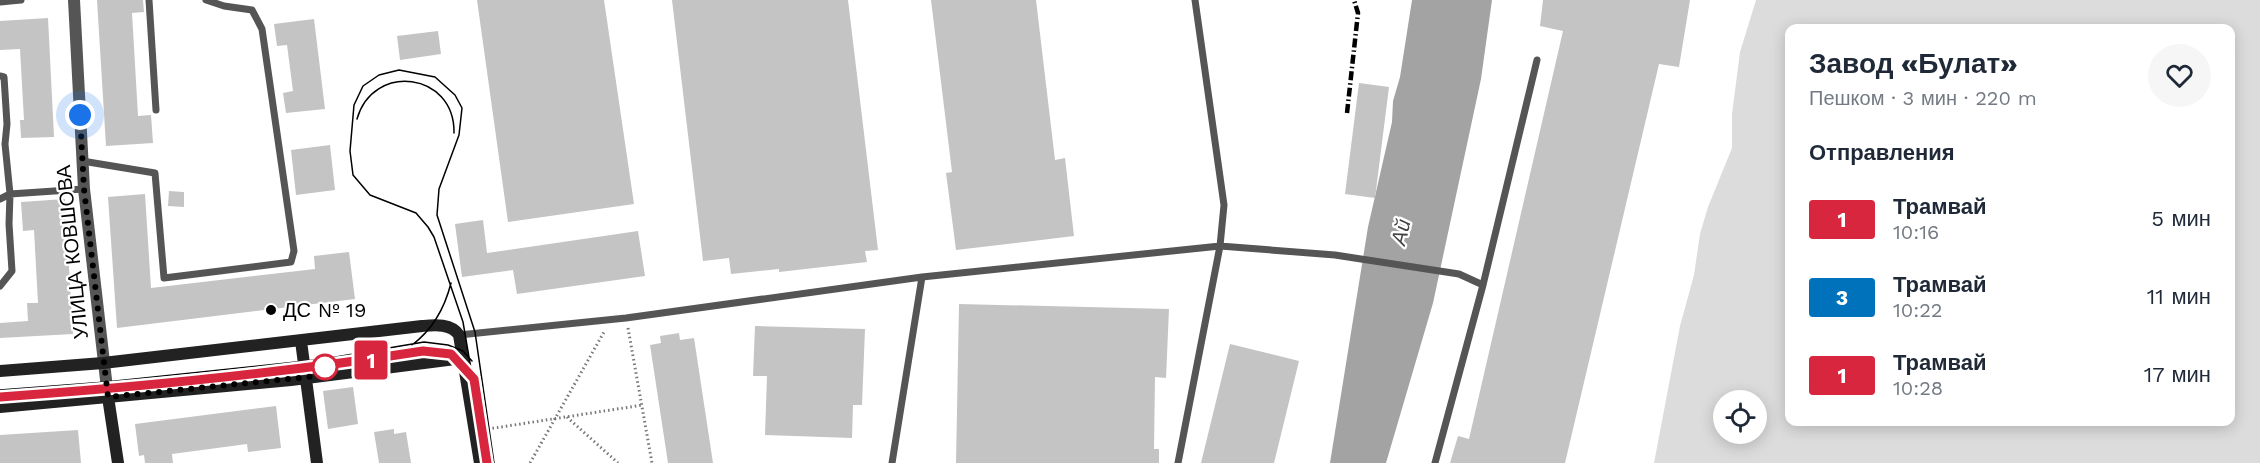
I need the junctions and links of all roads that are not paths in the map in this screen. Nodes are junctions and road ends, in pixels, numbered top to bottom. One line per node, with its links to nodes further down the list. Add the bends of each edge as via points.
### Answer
1 (21, 0): 6 (lane)
2 (74, 0): 11 (street, УЛИЦА КОВШОВА)
3 (149, 0): 9 (lane)
4 (206, 0): 11 (lane, via 252,10 262,29 294,251 291,262 164,278 155,172)
5 (1195, 0): 15 (lane, via 1224,205)
6 (0, 2)
7 (1537, 60): 17 (lane)
8 (0, 76): 10 (lane, via 4,77 7,124)
9 (156, 110)
10 (2, 144): 13 (lane)
11 (82, 161): 12 (street, УЛИЦА КОВШОВА)
12 (84, 189): 13 (lane); 22 (street, УЛИЦА КОВШОВА)
13 (10, 194): 14 (lane); 18 (lane, via 12,271)
14 (0, 199)
15 (1220, 246): 16 (lane); 17 (lane, via 1335,255 1459,274); 31 (lane)
16 (922, 277): 19 (lane, via 626,318); 30 (lane)
17 (1483, 285): 32 (lane)
18 (0, 286)
19 (459, 335): 20 (main road, via 449,326 422,326); 21 (main road)
20 (301, 341): 22 (main road); 24 (main road)
21 (463, 358): 24 (main road); 29 (main road)
22 (103, 363): 23 (main road); 25 (street, УЛИЦА КОВШОВА)
23 (0, 371)
24 (306, 378): 25 (main road); 28 (main road)
25 (108, 397): 26 (main road); 27 (main road, УЛИЦА КОВШОВА)
26 (0, 406)
27 (118, 463)
28 (317, 463)
29 (480, 463)
30 (892, 463)
31 (1178, 463)
32 (1435, 463)

